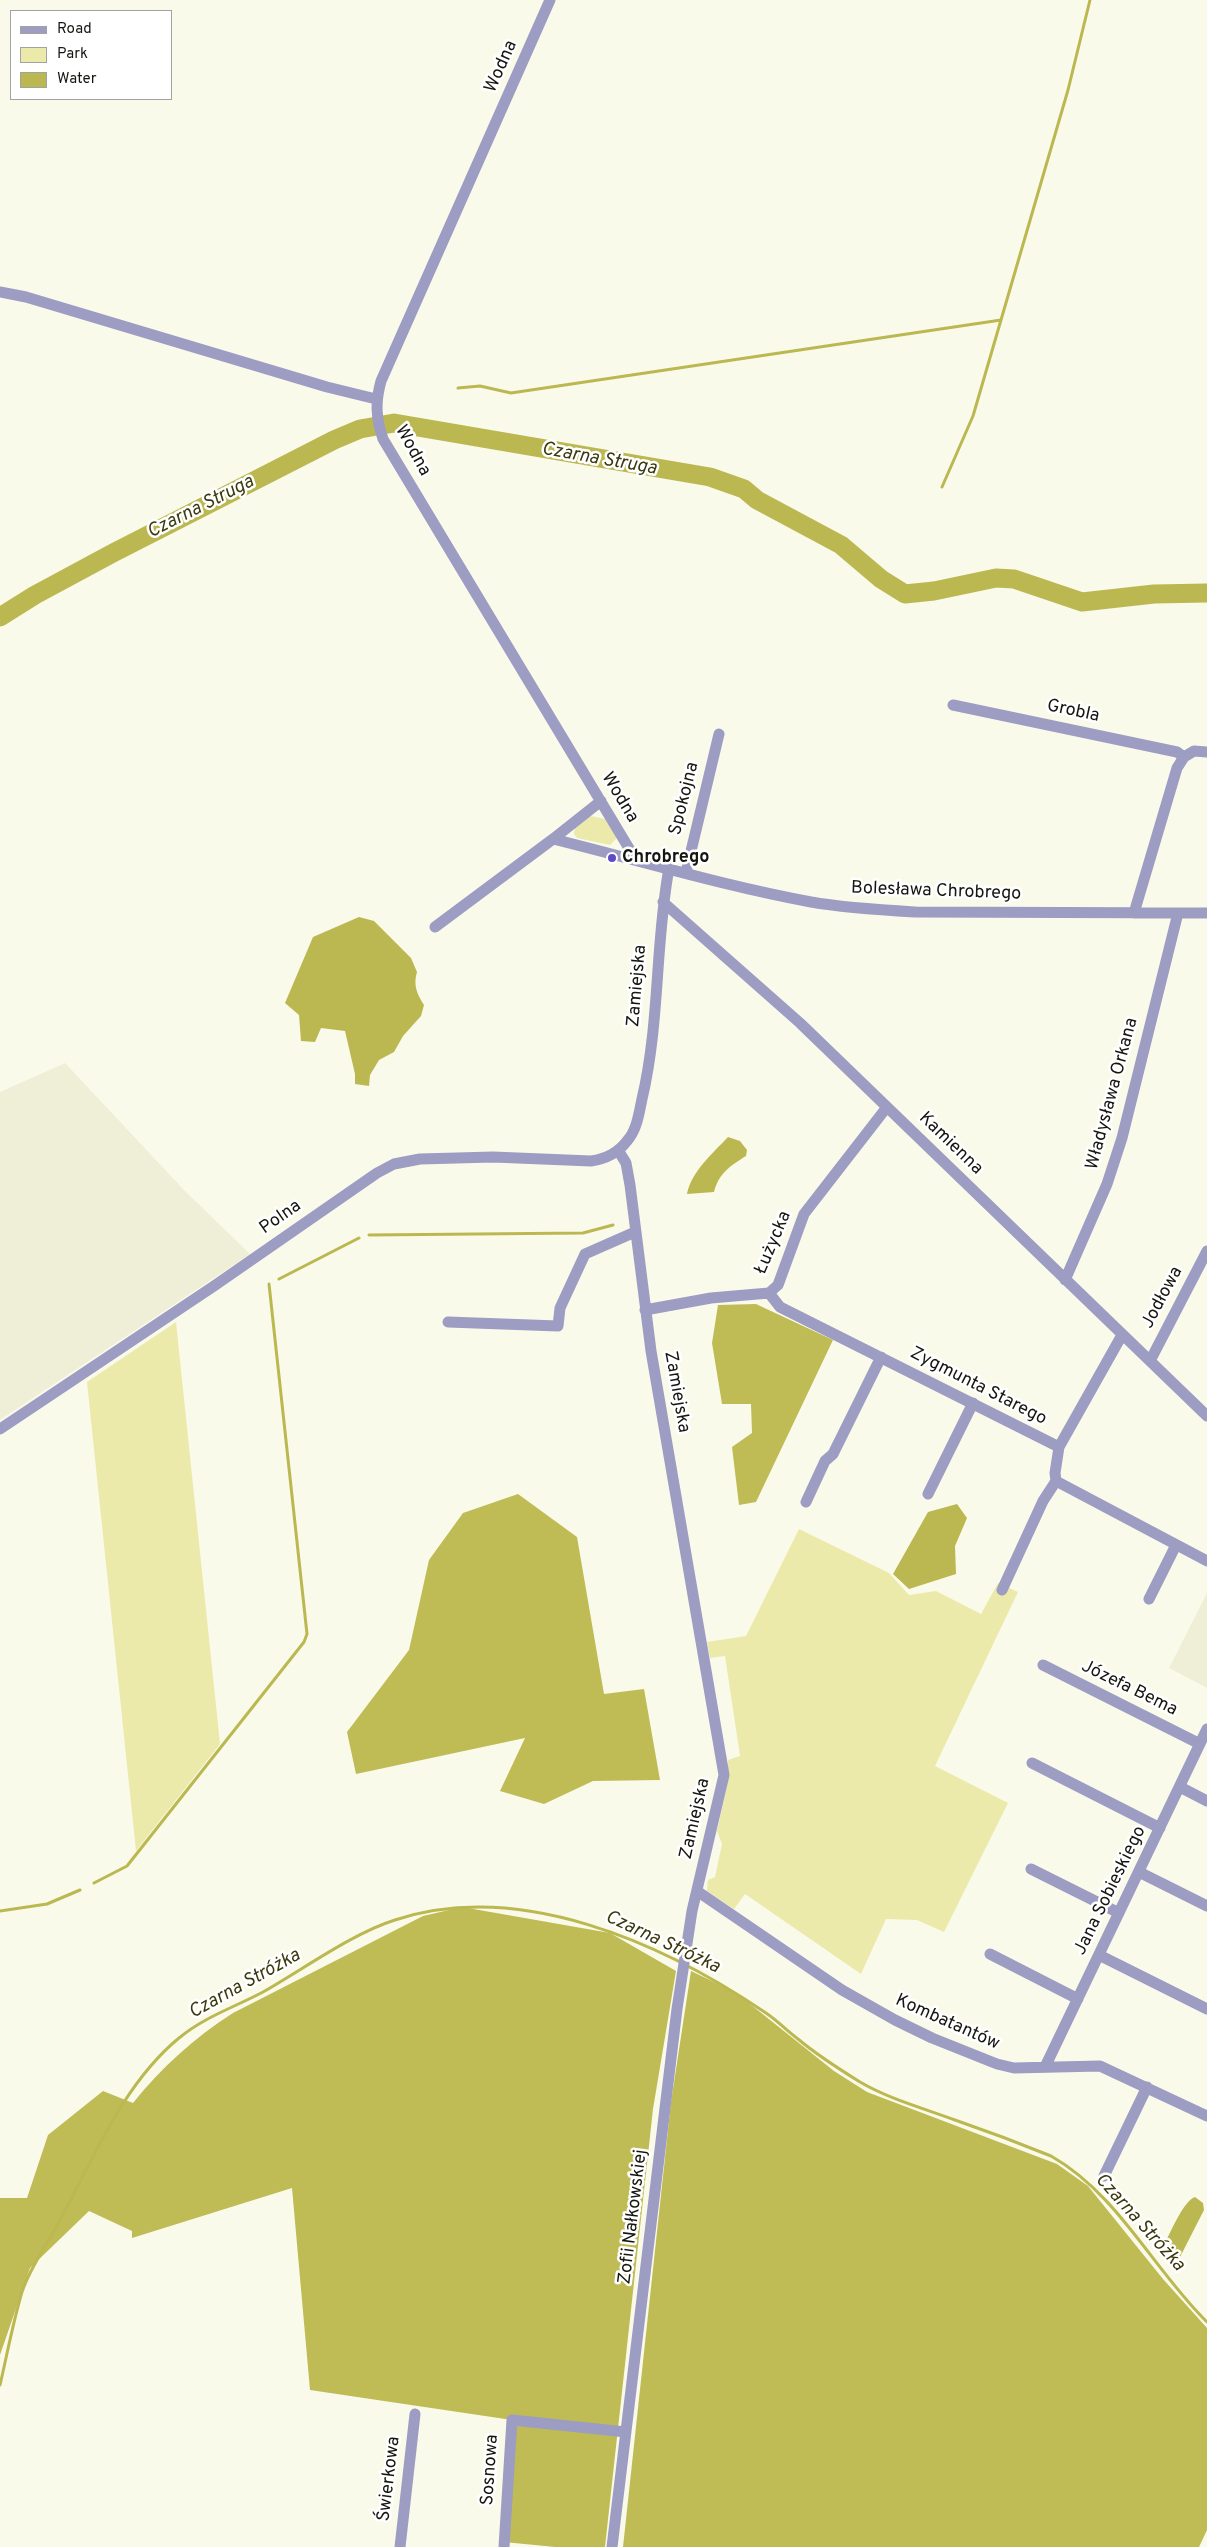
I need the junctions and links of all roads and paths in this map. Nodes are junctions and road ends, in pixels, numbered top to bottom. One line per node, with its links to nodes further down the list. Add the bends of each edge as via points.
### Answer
1 (550, 0): 3 (street, Wodna, via 381,381)
2 (0, 292): 3 (street)
3 (376, 399): 8 (street, Wodna, via 376,415 383,440)
4 (953, 705): 7 (street, Grobla, via 1168,750)
5 (719, 734): 12 (street, Spokojna)
6 (1207, 752): 7 (street, via 1194,751)
7 (1184, 757): 15 (street, via 1177,768)
8 (601, 801): 9 (street); 10 (street, Wodna)
9 (553, 839): 10 (street); 17 (street)
10 (636, 860): 11 (street)
11 (669, 868): 12 (street, Bolesława Chrobrego); 13 (street, Zamiejska)
12 (686, 872): 15 (street, Bolesława Chrobrego, via 812,902 873,910)
13 (663, 902): 18 (street, Kamienna, via 800,1023); 19 (street, Zamiejska, via 649,1069 637,1121 628,1141)
14 (1178, 912): 15 (street, Bolesława Chrobrego); 16 (street, Bolesława Chrobrego); 22 (street, Władysława Orkana, via 1122,1138 1107,1184)
15 (1134, 913)
16 (1207, 913)
17 (435, 927)
18 (887, 1107): 22 (street, Kamienna); 23 (street, Łużycka, via 804,1214 778,1284)
19 (618, 1150): 20 (street, Zamiejska, via 626,1163); 32 (street, Polna, via 601,1160 591,1161 493,1157 420,1159 394,1164)
20 (635, 1232): 24 (street, Zamiejska); 25 (street, via 585,1254 560,1308 558,1326)
21 (1207, 1251): 28 (street, Jodłowa)
22 (1065, 1280): 26 (street, Kamienna)
23 (769, 1293): 24 (street, Łużycka, via 711,1298); 27 (street, Zygmunta Starego, via 780,1307)
24 (645, 1310): 50 (street, Zamiejska, via 723,1759 722,1791)
25 (448, 1322)
26 (1122, 1335): 28 (street, Kamienna); 33 (street, Zygmunta Starego)
27 (881, 1357): 30 (street, Zygmunta Starego); 36 (street, Zygmunta Starego)
28 (1150, 1360): 31 (street, Kamienna)
29 (1207, 1400): 31 (street)
30 (973, 1403): 33 (street, Zygmunta Starego); 35 (street)
31 (1204, 1414)
32 (0, 1429)
33 (1059, 1447): 34 (street, Zygmunta Starego)
34 (1056, 1481): 37 (street); 39 (street, via 1042,1502)
35 (928, 1494)
36 (806, 1502)
37 (1176, 1545): 38 (street); 40 (street)
38 (1207, 1561)
39 (1002, 1590)
40 (1148, 1598)
41 (1043, 1665): 43 (street, Józefa Bema)
42 (1207, 1729): 43 (street, Jana Sobieskiego)
43 (1200, 1744): 45 (street, Jana Sobieskiego)
44 (1032, 1763): 47 (street)
45 (1180, 1787): 46 (street); 47 (street, Jana Sobieskiego)
46 (1207, 1801)
47 (1160, 1828): 49 (street, Jana Sobieskiego)
48 (1031, 1869): 52 (street)
49 (1139, 1872): 51 (street); 52 (street, Jana Sobieskiego)
50 (697, 1891): 57 (street, Kombatantów, via 842,1990 895,2020 997,2064 1014,2068); 62 (street, Zofii Nałkowskiej, via 684,1964)
51 (1207, 1906)
52 (1119, 1913): 54 (street, Jana Sobieskiego)
53 (990, 1954): 55 (street)
54 (1099, 1955): 55 (street, Jana Sobieskiego); 56 (street)
55 (1078, 1999): 57 (street, Jana Sobieskiego)
56 (1207, 2009)
57 (1045, 2067): 58 (street, Kombatantów, via 1100,2066)
58 (1147, 2087): 59 (street, Kombatantów); 60 (street)
59 (1207, 2116)
60 (1104, 2176)
61 (416, 2414): 63 (street, Świerkowa)
62 (626, 2432): 64 (street, Sosnowa, via 512,2420); 65 (street, Zofii Nałkowskiej)
63 (400, 2547)
64 (504, 2547)
65 (612, 2547)

